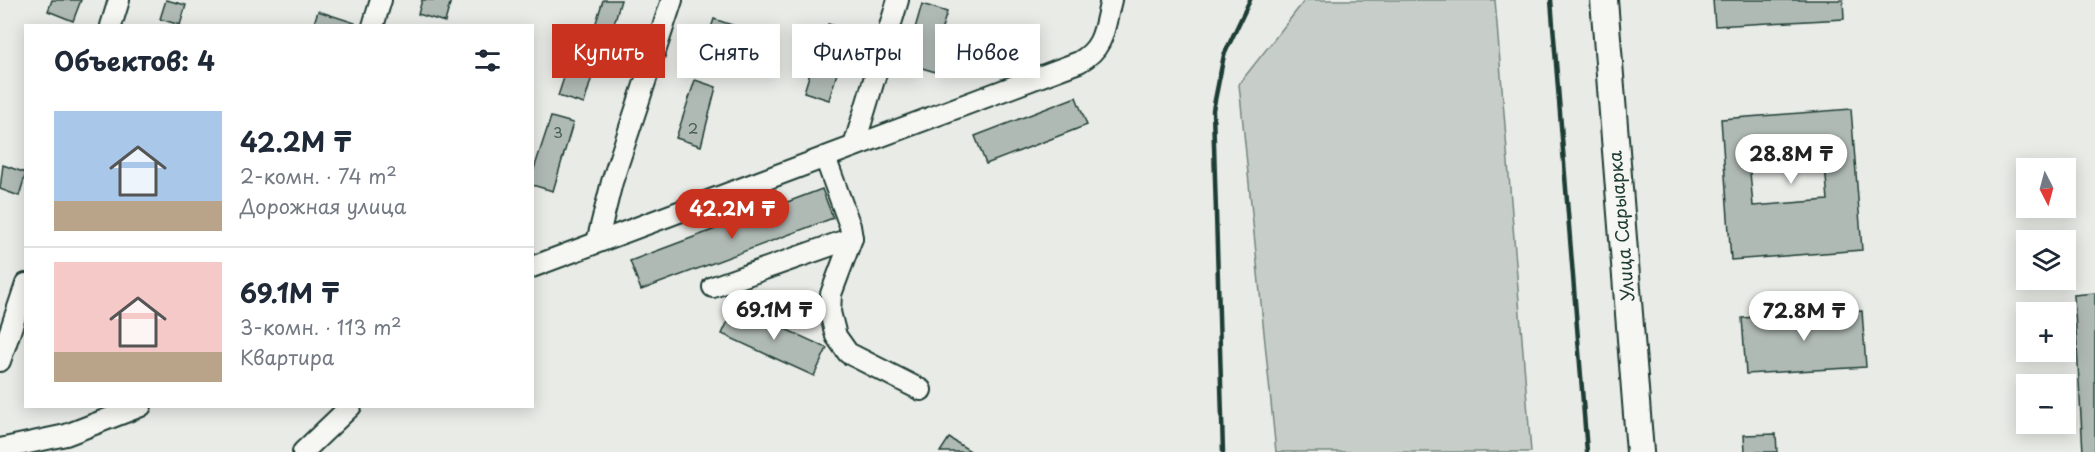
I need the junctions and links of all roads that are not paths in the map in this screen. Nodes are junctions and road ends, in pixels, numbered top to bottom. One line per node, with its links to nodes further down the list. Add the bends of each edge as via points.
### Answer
1 (119, 0): 7 (street)
2 (381, 0): 8 (street)
3 (672, 0): 12 (street, via 612,182)
4 (898, 0): 9 (street)
5 (1111, 0): 9 (street, via 1100,45 1092,55)
6 (1604, 0): 22 (main road, Улица Сарыарка)
7 (112, 24)
8 (374, 24)
9 (854, 146): 10 (street)
10 (825, 157): 11 (street); 12 (street)
11 (852, 238): 14 (street); 17 (street, via 831,294 830,312 836,336 848,353)
12 (597, 242): 13 (street)
13 (534, 266)
14 (712, 287)
15 (24, 290): 16 (street)
16 (0, 362)
17 (921, 390)
18 (136, 408): 20 (street, via 66,435)
19 (349, 408): 21 (street)
20 (0, 449)
21 (303, 452)
22 (1640, 452)

